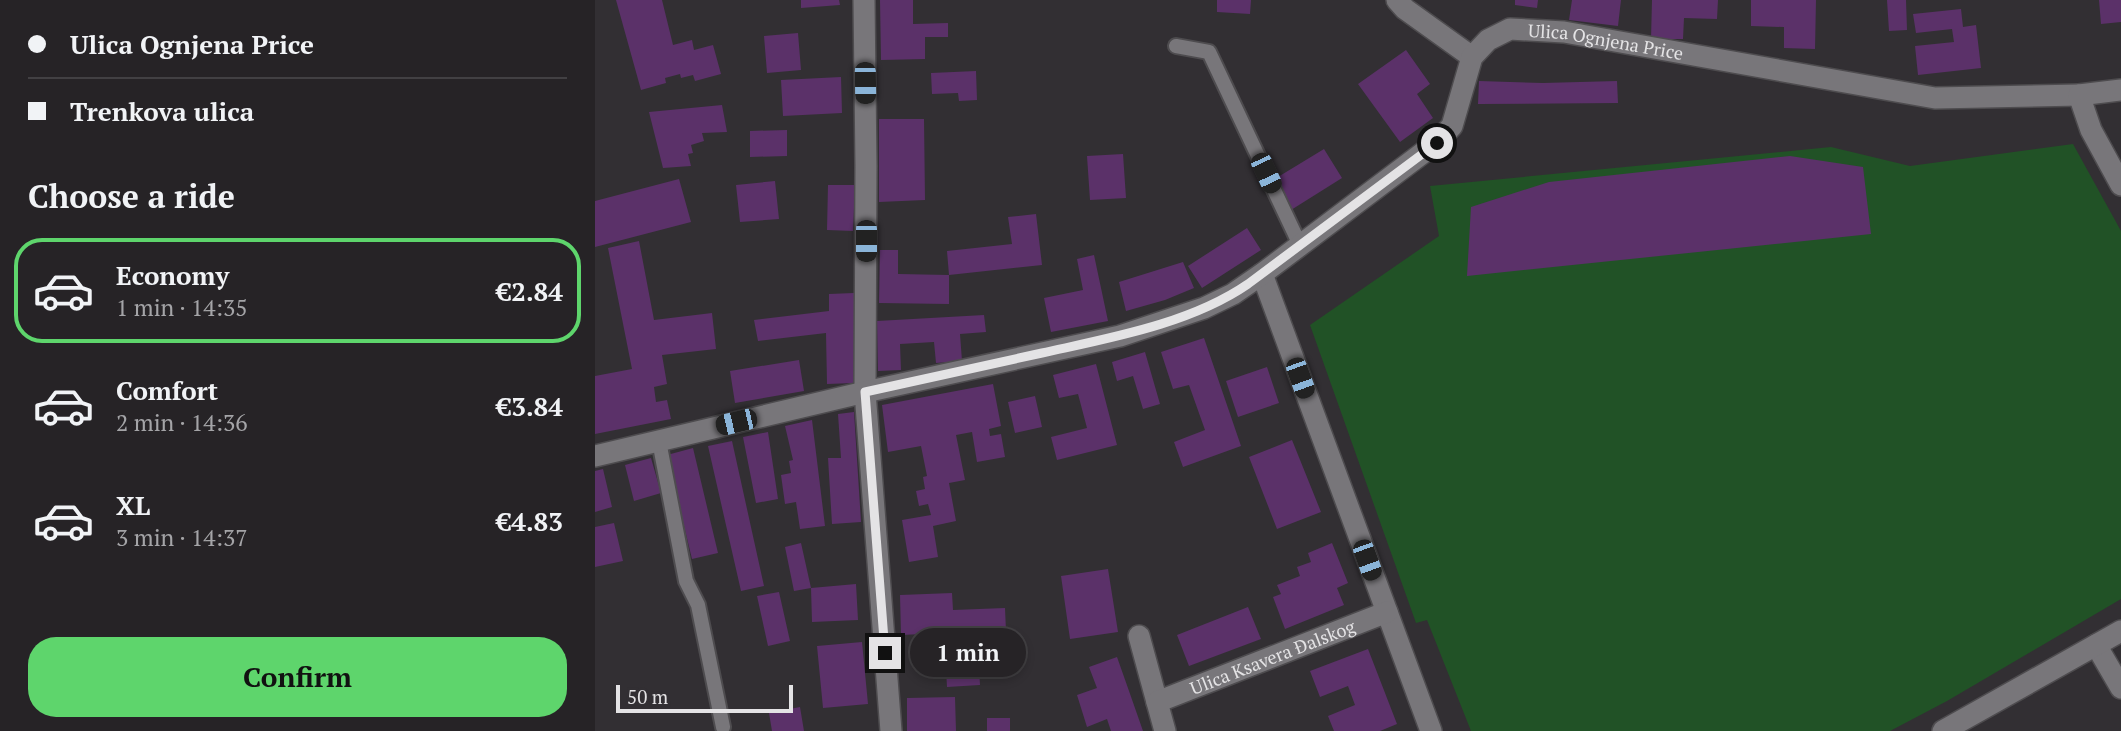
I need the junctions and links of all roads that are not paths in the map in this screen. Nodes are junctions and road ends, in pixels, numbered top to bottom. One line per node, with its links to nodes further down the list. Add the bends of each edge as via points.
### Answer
1 (864, 0): 10 (street)
2 (1397, 0): 4 (street)
3 (1176, 46): 8 (lane, via 1209,52)
4 (1472, 57): 6 (street, Ulica Ognjena Price, via 1487,40 1510,29 1564,32 1935,98); 8 (street, via 1452,126 1437,143)
5 (2121, 90): 6 (street, Ulica Ognjena Price)
6 (2080, 95): 7 (street, via 2091,130)
7 (2121, 185)
8 (1300, 245): 9 (street)
9 (1262, 274): 10 (street, via 1204,308 1120,336); 13 (street)
10 (865, 392): 11 (street); 20 (street)
11 (659, 441): 12 (street); 19 (lane, via 686,581 698,604)
12 (595, 456)
13 (1387, 612): 18 (street, Ulica Ksavera Đalskog); 22 (street)
14 (2121, 631): 16 (street)
15 (1139, 636): 18 (street)
16 (2096, 645): 17 (street); 23 (street)
17 (2121, 688)
18 (1157, 702): 21 (street)
19 (723, 727)
20 (891, 731)
21 (1165, 731)
22 (1431, 731)
23 (1943, 731)

